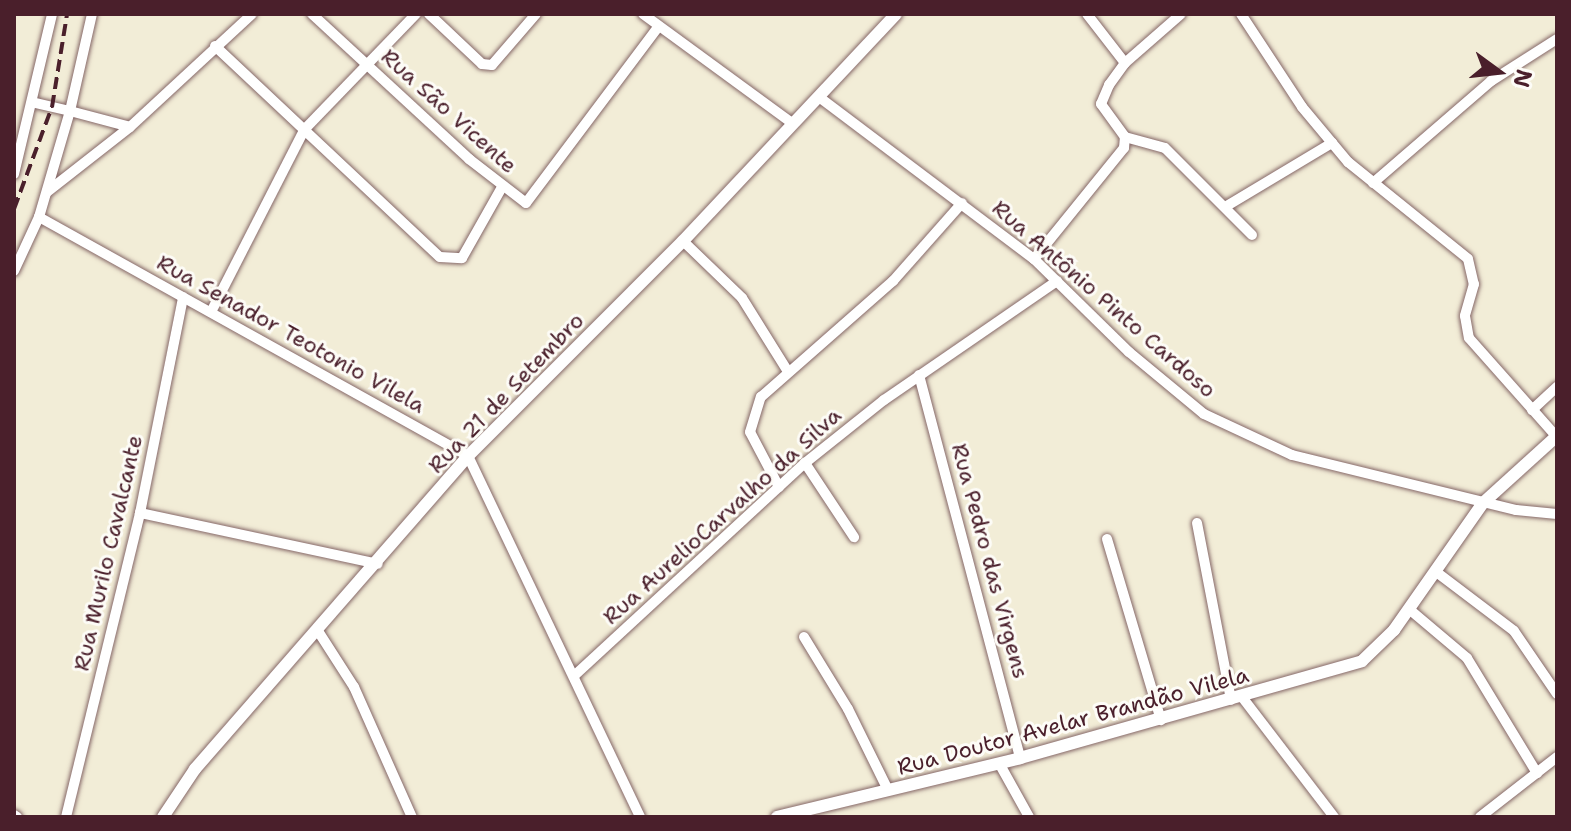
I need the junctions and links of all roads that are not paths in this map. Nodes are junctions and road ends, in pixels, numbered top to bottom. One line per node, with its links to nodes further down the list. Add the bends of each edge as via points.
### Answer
1 (52, 14): 19 (street)
2 (92, 14): 20 (street)
3 (252, 14): 15 (street)
4 (312, 14): 17 (street, Rua São Vicente)
5 (416, 14): 17 (street)
6 (429, 14): 7 (street, via 482,64 499,61)
7 (536, 14)
8 (643, 14): 13 (street)
9 (896, 14): 18 (street, Rua 21 de Setembro)
10 (1087, 14): 16 (street)
11 (1181, 14): 16 (street)
12 (1241, 14): 25 (street)
13 (659, 26): 21 (street); 29 (street, Rua São Vicente, via 526,203)
14 (1557, 39): 28 (street, via 1491,81)
15 (215, 46): 22 (street); 23 (street)
16 (1125, 63): 24 (street, via 1101,104)
17 (367, 65): 23 (street); 29 (street, Rua São Vicente)
18 (819, 97): 21 (street, Rua 21 de Setembro); 31 (street, Rua Antônio Pinto Cardoso)
19 (34, 103): 20 (street); 26 (street)
20 (70, 111): 22 (street); 30 (street)
21 (792, 123): 35 (street, Rua 21 de Setembro)
22 (130, 127): 30 (street)
23 (304, 130): 29 (street, via 440,257 451,261 470,249); 40 (street)
24 (1125, 137): 32 (street, via 1165,148); 36 (street, via 1119,158)
25 (1332, 143): 28 (street); 32 (street)
26 (17, 152): 27 (street)
27 (14, 174)
28 (1373, 183): 44 (street, via 1468,259 1474,284 1465,316 1469,338)
29 (502, 187)
30 (47, 192): 33 (street)
31 (962, 203): 36 (street, Rua Antônio Pinto Cardoso); 41 (street, via 893,281)
32 (1225, 207): 34 (street)
33 (39, 217): 37 (street); 39 (street, Rua Senador Teotonio Vilela)
34 (1252, 235)
35 (683, 241): 41 (street, via 742,298); 46 (street, Rua 21 de Setembro)
36 (1034, 259): 38 (street, Rua Antônio Pinto Cardoso)
37 (14, 271)
38 (1057, 281): 42 (street, Rua AurelioCarvalho da Silva); 49 (street, Rua Antônio Pinto Cardoso, via 1165,385 1242,434 1303,458)
39 (183, 297): 40 (street, Rua Senador Teotonio Vilela); 50 (street, Rua Murilo Cavalcante)
40 (211, 312): 46 (street, Rua Senador Teotonio Vilela)
41 (787, 370): 48 (street, via 761,397 750,423 752,442)
42 (919, 375): 47 (street, Rua AurelioCarvalho da Silva); 65 (street, Rua Pedro das Virgens)
43 (1557, 387): 44 (street)
44 (1532, 410): 45 (street)
45 (1555, 442): 49 (street)
46 (468, 456): 55 (street, Rua 21 de Setembro); 60 (street)
47 (805, 463): 48 (street, Rua AurelioCarvalho da Silva); 53 (street)
48 (779, 487): 60 (street, Rua AurelioCarvalho da Silva)
49 (1483, 503): 51 (street, Rua Antônio Pinto Cardoso); 56 (street)
50 (140, 513): 55 (street); 69 (street, Rua Murilo Cavalcante)
51 (1557, 514)
52 (1197, 523): 62 (street)
53 (854, 537)
54 (1107, 539): 63 (street)
55 (378, 564): 58 (street, Rua 21 de Setembro)
56 (1435, 571): 57 (street); 61 (street, via 1514,631)
57 (1409, 609): 62 (street, Rua Doutor Avelar Brandão Vilela, via 1374,651 1338,670); 67 (street, via 1467,658)
58 (318, 631): 70 (street, Rua 21 de Setembro, via 195,769); 71 (street, via 354,687)
59 (804, 637): 68 (street, via 855,720)
60 (575, 675): 72 (street)
61 (1557, 694)
62 (1236, 698): 63 (street, Rua Doutor Avelar Brandão Vilela); 75 (street)
63 (1161, 720): 65 (street, Rua Doutor Avelar Brandão Vilela)
64 (1557, 757): 67 (street)
65 (1020, 758): 66 (street, Rua Doutor Avelar Brandão Vilela)
66 (999, 763): 68 (street, Rua Doutor Avelar Brandão Vilela); 74 (street)
67 (1537, 773): 76 (street)
68 (888, 790): 73 (street, Rua Doutor Avelar Brandão Vilela)
69 (66, 817)
70 (163, 817)
71 (412, 817)
72 (640, 817)
73 (777, 817)
74 (1029, 817)
75 (1334, 817)
76 (1480, 817)

